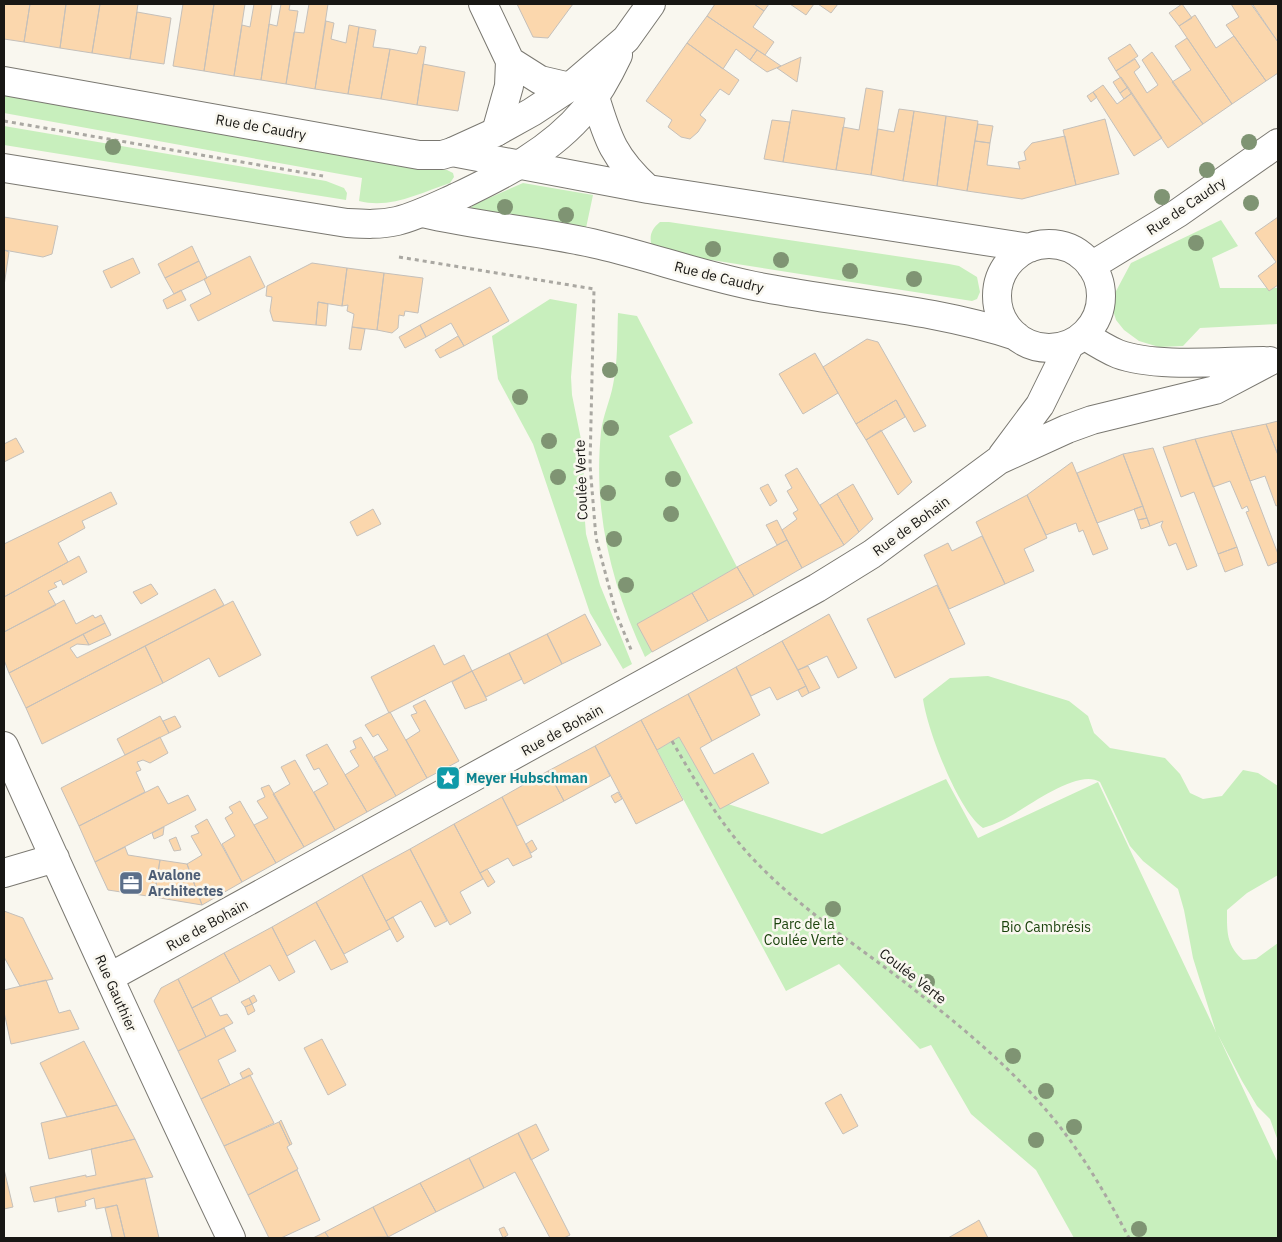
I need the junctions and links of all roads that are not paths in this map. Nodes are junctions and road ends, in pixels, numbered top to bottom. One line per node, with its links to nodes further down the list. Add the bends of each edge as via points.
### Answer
1 (483, 4): 4 (street)
2 (651, 4): 3 (street)
3 (626, 39): 6 (street); 7 (street)
4 (510, 61): 6 (street, via 540,80); 8 (street, via 509,86)
5 (4, 81): 10 (street, Rue de Caudry, via 419,155)
6 (570, 87): 8 (street)
7 (595, 97): 11 (street, via 557,138); 13 (street, via 611,145 626,168)
8 (496, 132): 10 (street)
9 (1278, 142): 16 (street, Rue de Caudry, via 1178,213)
10 (452, 152): 11 (street, Rue de Caudry)
11 (518, 166): 13 (street, Rue de Caudry); 14 (street)
12 (4, 168): 14 (street, via 347,223 396,222)
13 (648, 189): 15 (street, Rue de Caudry)
14 (422, 213): 17 (street, Rue de Caudry, via 599,245 766,289 964,320)
15 (1030, 248): 16 (street, via 1045,244 1061,246 1081,255); 17 (street, via 1005,268 997,292 1001,317)
16 (1091, 266): 18 (street, via 1099,281 1100,306 1094,321)
17 (1016, 336): 18 (street, via 1030,345 1046,348)
18 (1077, 339): 19 (street, via 1131,358); 20 (street, Rue de Bohain, via 1040,405)
19 (1274, 361): 20 (street, Rue de Bohain, via 1215,390 1066,429)
20 (999, 460): 24 (street, Rue de Bohain, via 872,554 817,588)
21 (4, 746): 22 (street, Rue Gauthier)
22 (54, 858): 23 (street); 24 (street, Rue Gauthier)
23 (4, 873)
24 (110, 978): 25 (street, Rue Gauthier, via 136,1041)
25 (231, 1238)

